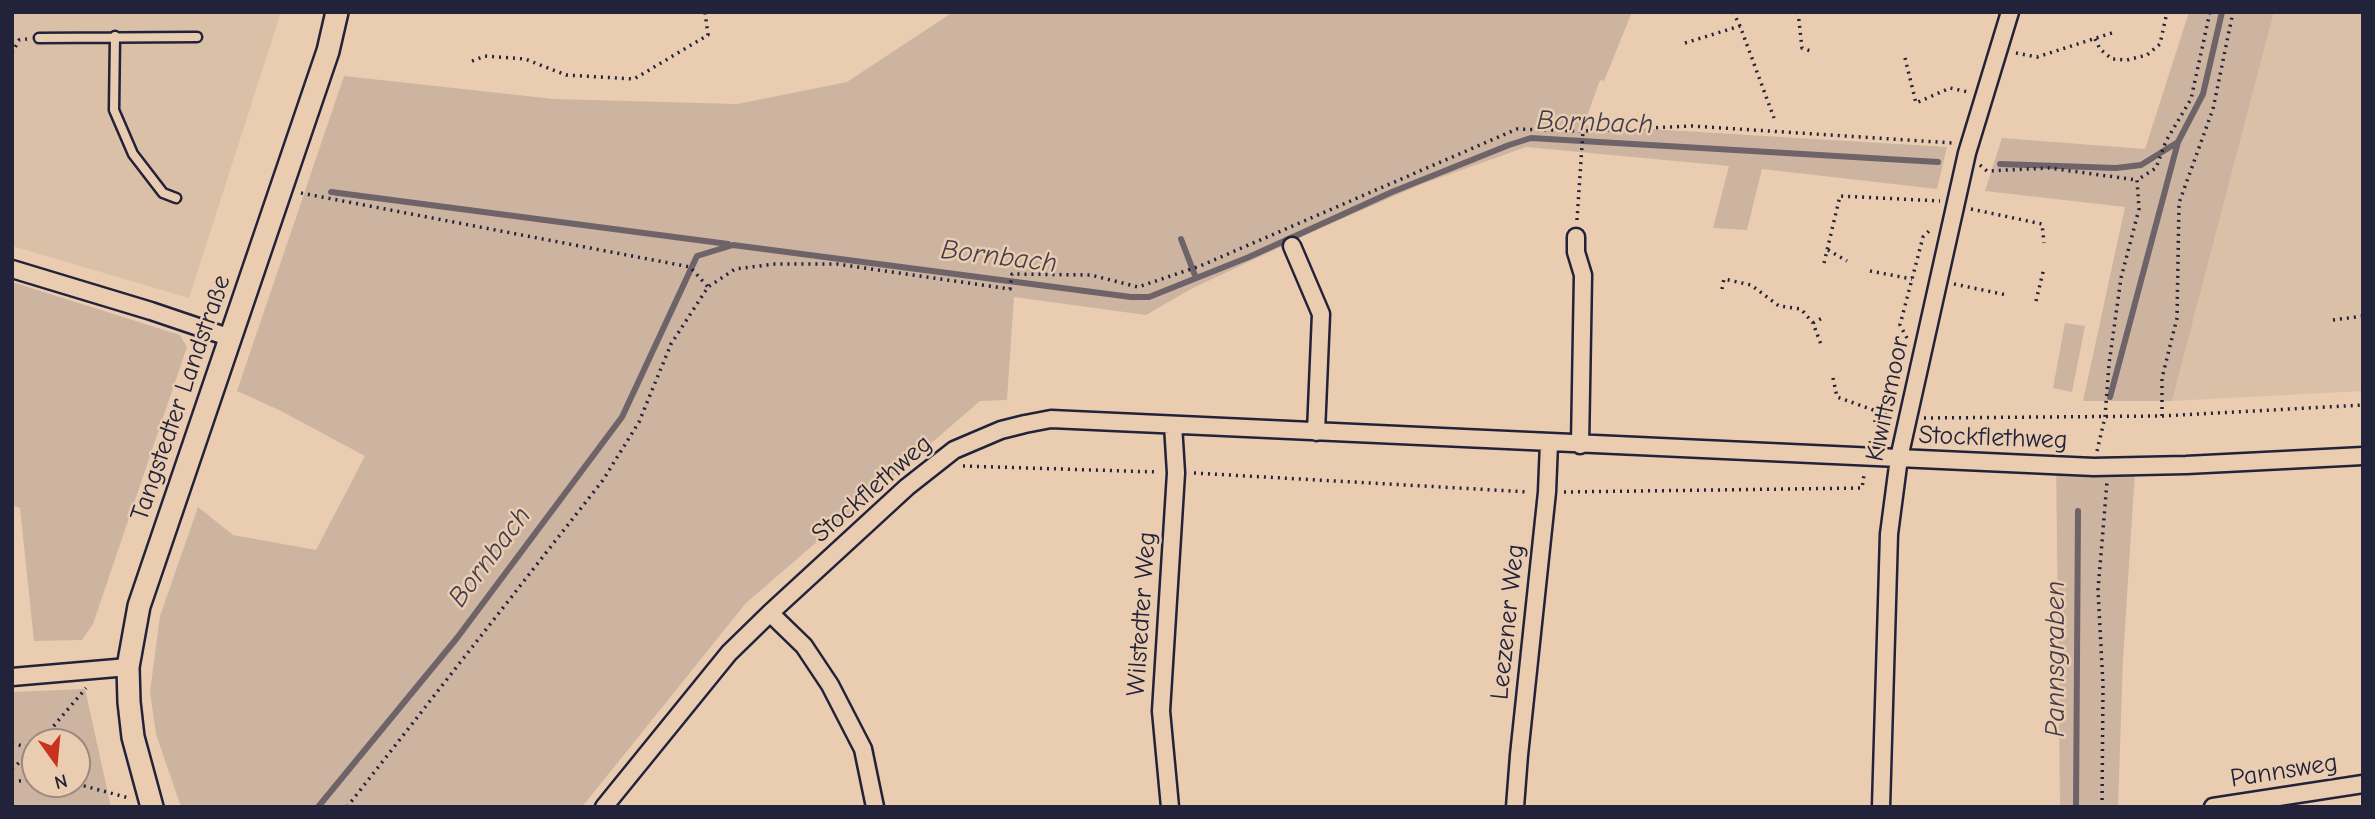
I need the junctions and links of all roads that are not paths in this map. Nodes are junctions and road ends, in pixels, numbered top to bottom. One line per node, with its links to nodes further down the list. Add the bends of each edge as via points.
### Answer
1 (337, 12): 10 (street, Tangstedter Landstraße, via 328,51)
2 (2010, 12): 16 (street, Kiwittsmoor, via 1967,153)
3 (116, 36): 4 (lane); 5 (lane); 6 (lane, via 114,110 133,154 163,193)
4 (197, 37)
5 (39, 38)
6 (176, 198)
7 (1576, 237): 14 (street, via 1583,275)
8 (1292, 246): 12 (street, via 1321,314)
9 (12, 269): 10 (street)
10 (231, 338): 18 (street, Tangstedter Landstraße, via 139,606)
11 (1173, 425): 12 (street, Stockflethweg); 17 (street, Stockflethweg, via 1051,419 1001,430 954,450); 24 (street, Wilstedter Weg, via 1176,472 1161,711)
12 (1316, 432): 13 (street, Stockflethweg)
13 (1549, 443): 14 (street, Stockflethweg); 25 (street, Leezener Weg)
14 (1580, 445): 16 (street, Stockflethweg)
15 (2363, 456): 16 (street, Stockflethweg, via 2101,467)
16 (1899, 458): 26 (street, Kiwittsmoor, via 1889,534)
17 (770, 613): 22 (street, Stockflethweg, via 729,653); 23 (street, via 804,646 830,685 863,749)
18 (128, 667): 19 (street); 21 (street, Tangstedter Landstraße, via 133,737)
19 (12, 677)
20 (2363, 783): 27 (street, Pannsweg)
21 (152, 805)
22 (604, 807)
23 (875, 807)
24 (1170, 807)
25 (1516, 807)
26 (1881, 807)
27 (2213, 807)

